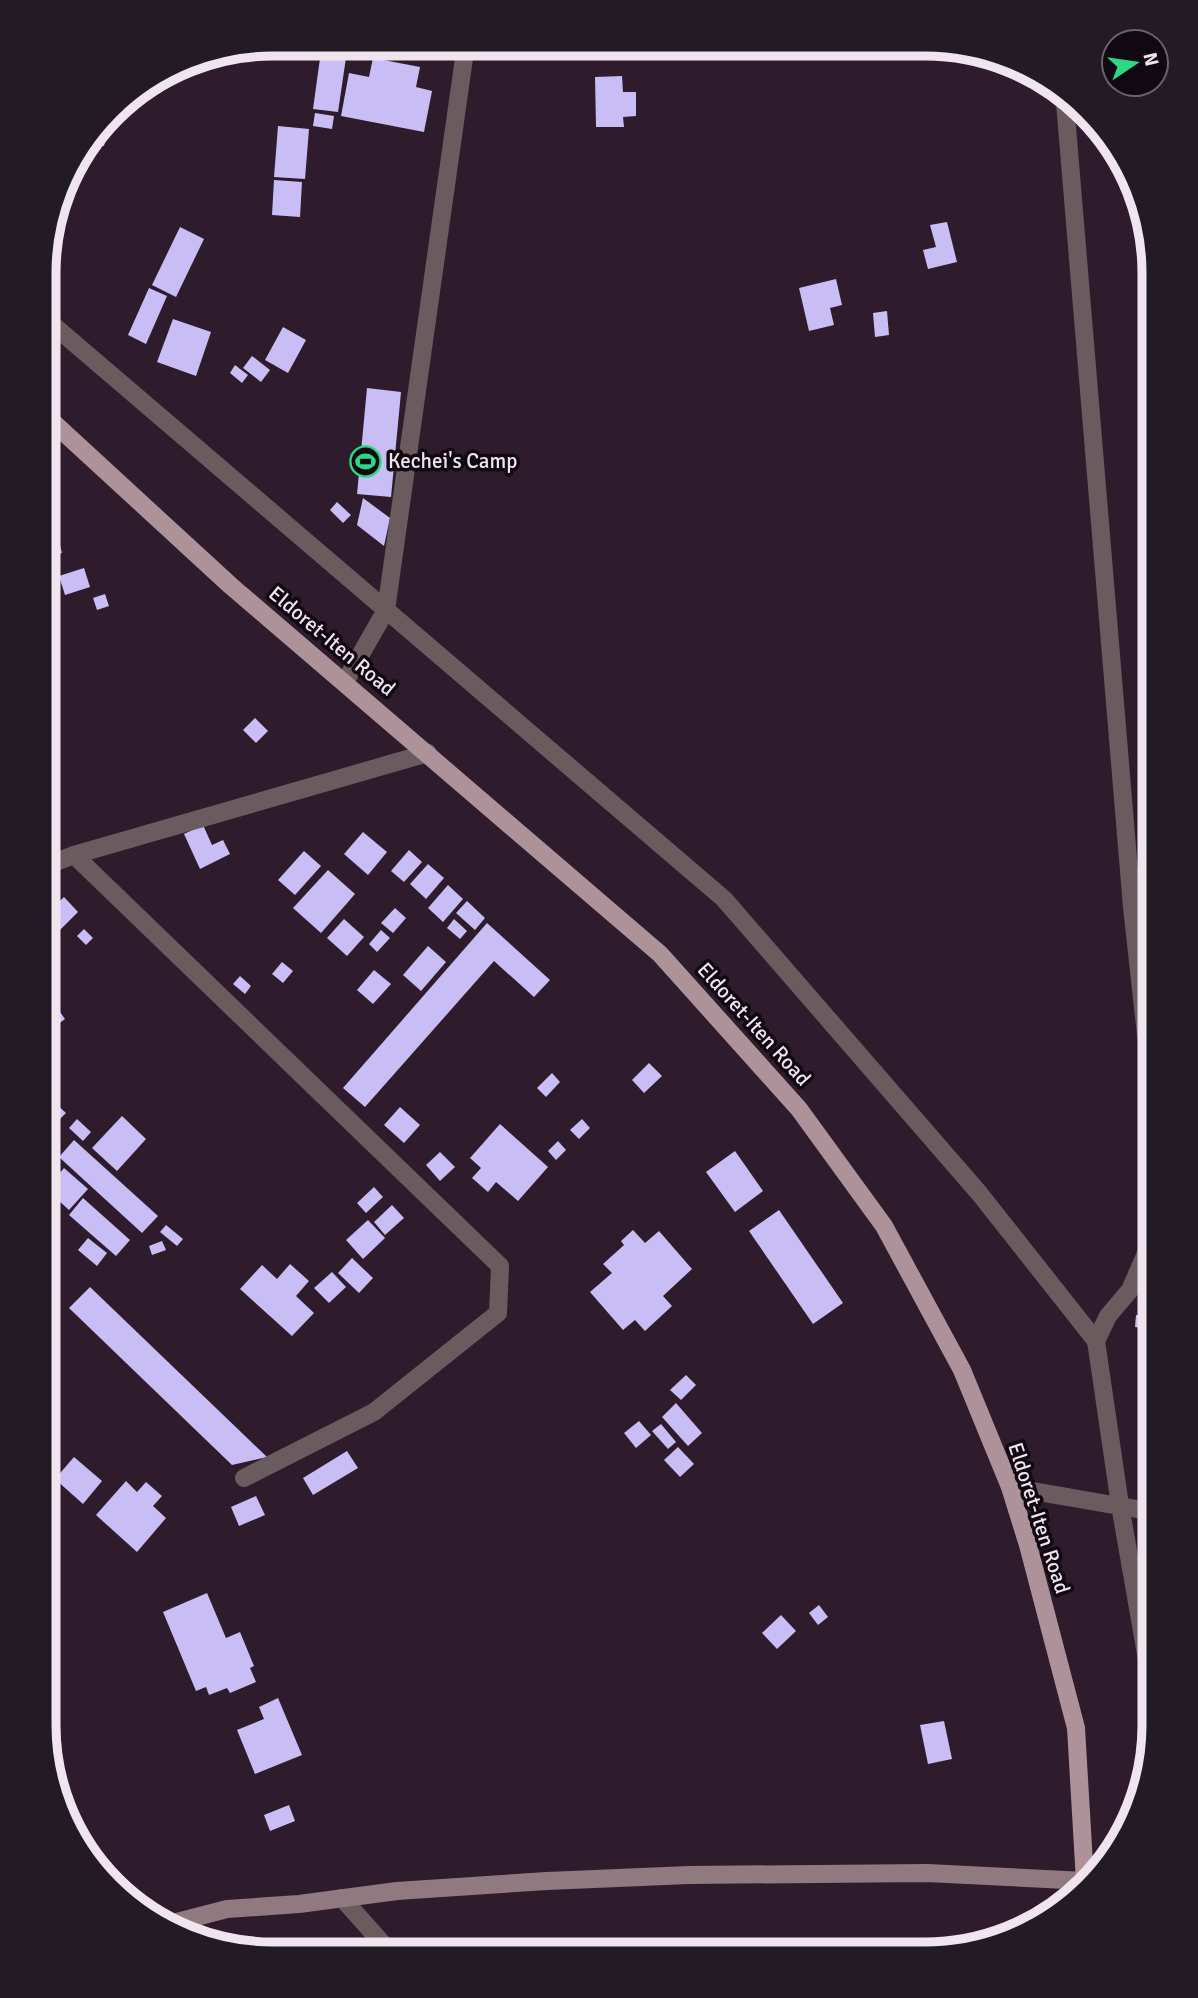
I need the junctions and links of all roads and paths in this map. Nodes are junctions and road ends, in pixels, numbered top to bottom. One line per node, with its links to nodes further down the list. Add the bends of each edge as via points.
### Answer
1 (464, 56): 5 (street)
2 (1064, 108): 10 (street)
3 (56, 328): 5 (street)
4 (56, 424): 6 (main road, Eldoret-Iten Road, via 231,586)
5 (386, 610): 6 (street); 12 (street, via 723,899 979,1193)
6 (345, 682): 7 (main road, Eldoret-Iten Road)
7 (428, 753): 8 (street); 14 (main road, Eldoret-Iten Road, via 660,954 799,1109 884,1226 962,1370)
8 (74, 855): 9 (street); 13 (street, via 500,1266 499,1313 374,1412)
9 (56, 862)
10 (1142, 998)
11 (1142, 1265): 12 (street)
12 (1096, 1341): 15 (street)
13 (244, 1478)
14 (1010, 1487): 15 (street); 18 (main road, Eldoret-Iten Road, via 1076,1728)
15 (1120, 1505): 16 (street); 17 (street)
16 (1142, 1510)
17 (1142, 1631)
18 (1084, 1872)
19 (1075, 1881): 20 (main road, via 927,1873 689,1875)
20 (342, 1898): 21 (main road, via 226,1909); 22 (street)
21 (181, 1921)
22 (381, 1942)

